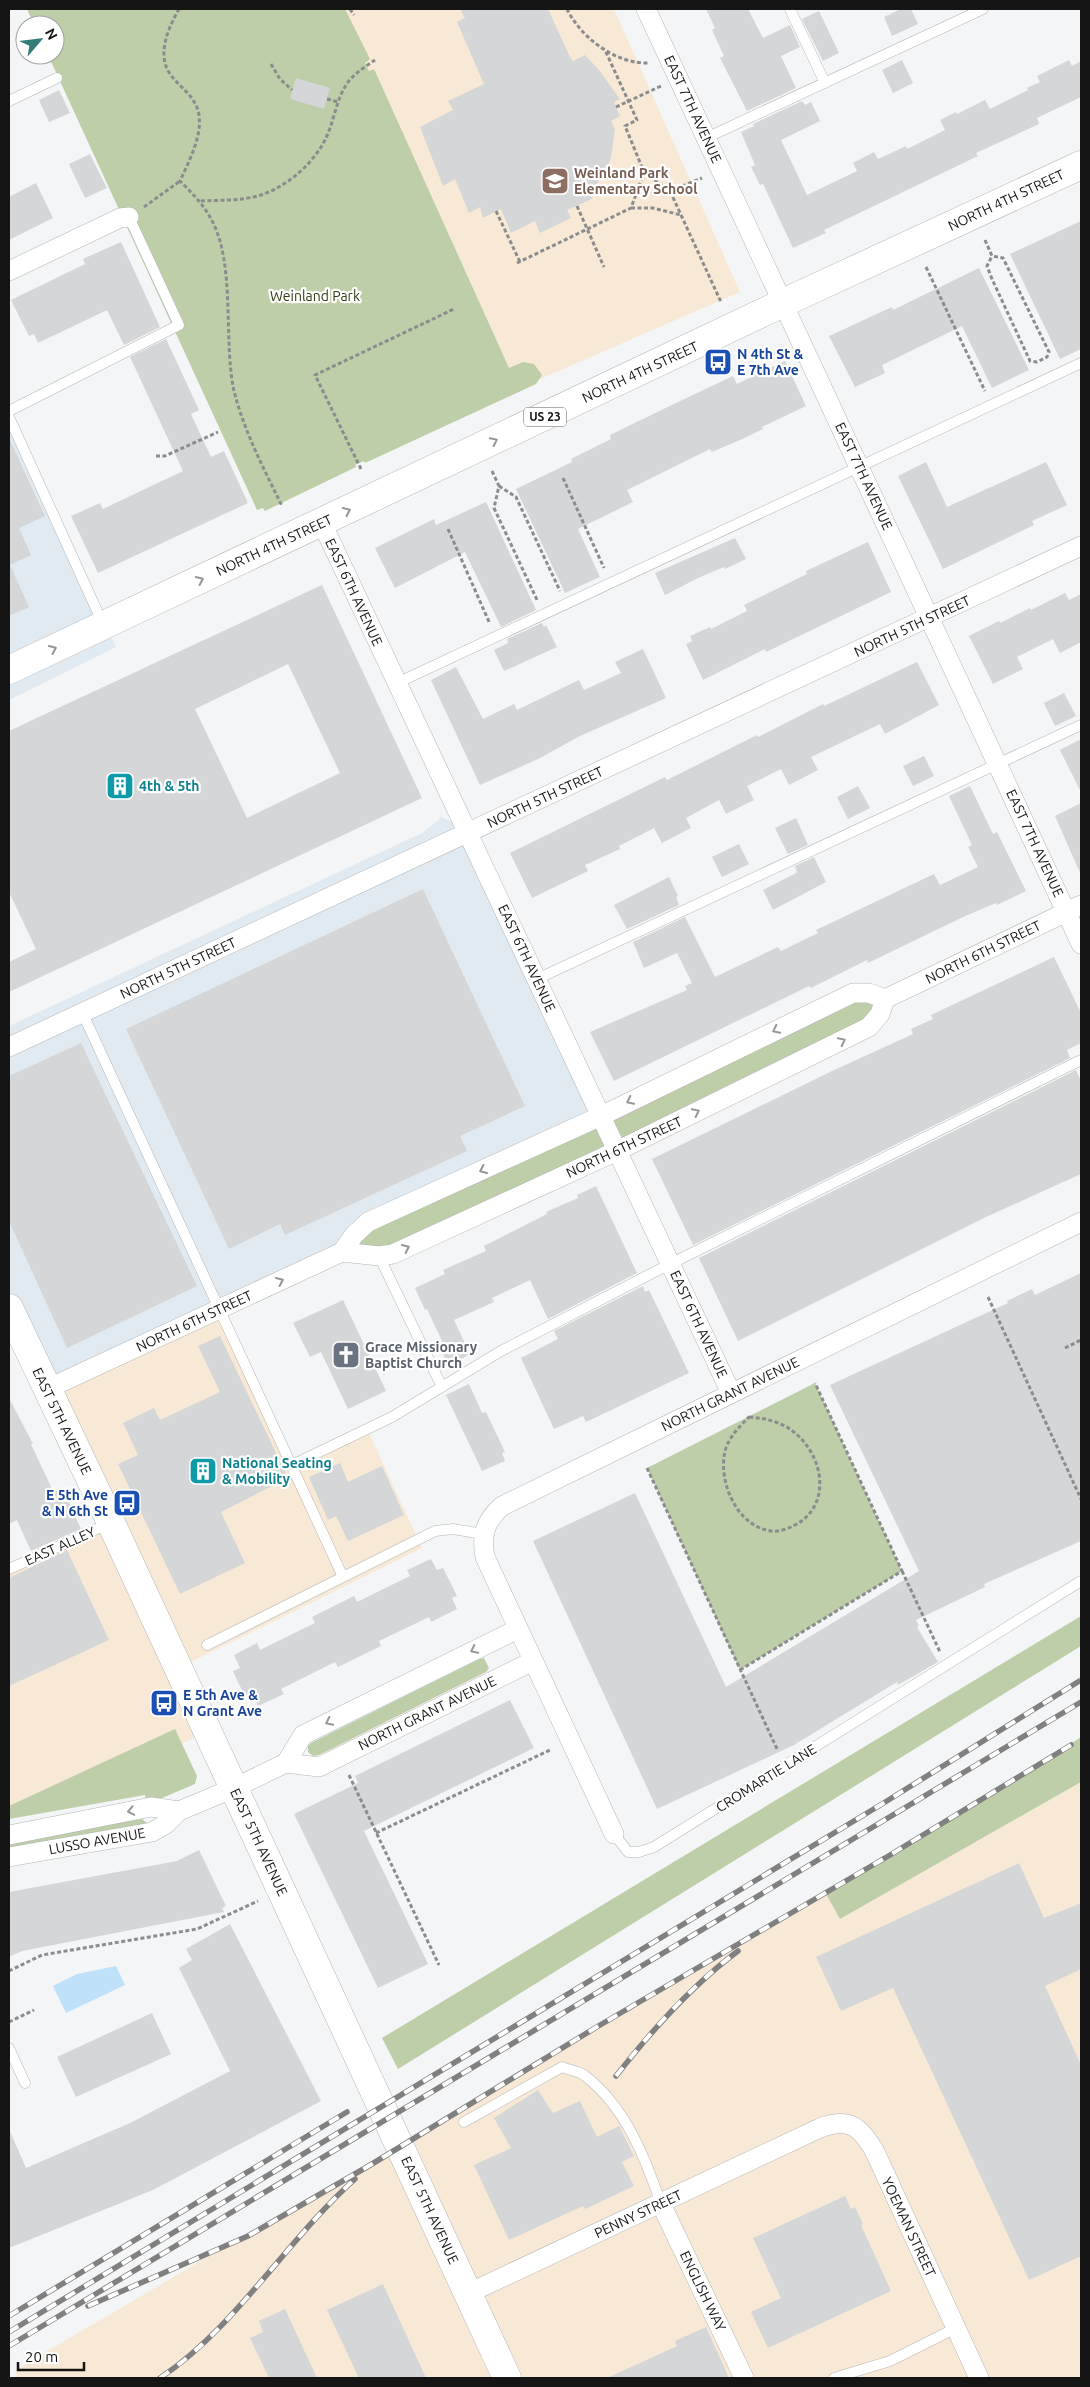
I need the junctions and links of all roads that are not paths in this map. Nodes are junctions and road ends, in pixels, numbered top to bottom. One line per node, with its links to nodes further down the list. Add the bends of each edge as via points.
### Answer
1 (646, 9): 7 (street, EAST 7TH AVENUE)
2 (790, 9): 5 (lane)
3 (982, 9): 5 (lane)
4 (57, 78): 6 (lane)
5 (825, 83): 7 (lane)
6 (9, 101)
7 (706, 138): 11 (street, EAST 7TH AVENUE)
8 (1081, 165): 11 (main road, NORTH 4TH STREET / US 23)
9 (136, 213): 10 (street); 13 (lane, via 179,325)
10 (9, 270)
11 (783, 303): 15 (street, EAST 7TH AVENUE); 16 (main road, NORTH 4TH STREET / US 23, one-way to 11)
12 (1081, 363): 15 (lane)
13 (9, 411)
14 (9, 417): 19 (lane)
15 (859, 467): 18 (street, EAST 7TH AVENUE); 21 (lane)
16 (322, 523): 19 (main road, NORTH 4TH STREET / US 23, one-way to 16); 21 (street, EAST 6TH AVENUE)
17 (1081, 546): 18 (street, NORTH 5TH STREET)
18 (930, 618): 23 (street, EAST 7TH AVENUE); 24 (street, NORTH 5TH STREET)
19 (104, 625): 20 (main road, NORTH 4TH STREET / US 23, one-way to 19)
20 (9, 670)
21 (397, 683): 24 (street, EAST 6TH AVENUE)
22 (1081, 724): 23 (lane)
23 (997, 764): 25 (street, EAST 7TH AVENUE); 27 (lane)
24 (468, 833): 27 (street, EAST 6TH AVENUE); 29 (street, NORTH 5TH STREET)
25 (1074, 908): 26 (street, EAST 7TH AVENUE); 28 (street, NORTH 6TH STREET)
26 (1081, 944)
27 (537, 979): 32 (street, EAST 6TH AVENUE)
28 (885, 999): 32 (street, NORTH 6TH STREET, one-way to 32, via 869,993 853,993); 33 (street, NORTH 6TH STREET, one-way to 28, via 869,1027 880,1014)
29 (82, 1012): 30 (street, NORTH 5TH STREET); 39 (lane)
30 (9, 1047)
31 (1081, 1060): 37 (lane)
32 (601, 1116): 33 (street, EAST 6TH AVENUE); 35 (street, NORTH 6TH STREET, one-way to 35, via 368,1222)
33 (617, 1151): 36 (street, NORTH 6TH STREET, one-way to 33, via 393,1254); 37 (street, EAST 6TH AVENUE)
34 (1081, 1222): 42 (street, NORTH GRANT AVENUE)
35 (342, 1252): 36 (street, NORTH 6TH STREET); 39 (street, NORTH 6TH STREET, one-way to 35)
36 (379, 1256): 40 (lane)
37 (670, 1264): 40 (lane, via 501,1351); 42 (street, EAST 6TH AVENUE)
38 (9, 1308): 41 (main road, EAST 5TH AVENUE)
39 (220, 1309): 41 (street, NORTH 6TH STREET); 43 (lane)
40 (442, 1387): 43 (lane, via 392,1417)
41 (47, 1389): 44 (main road, EAST 5TH AVENUE)
42 (731, 1393): 45 (street, NORTH GRANT AVENUE, via 502,1506 492,1515)
43 (292, 1465): 47 (lane)
44 (111, 1523): 46 (lane, EAST ALLEY); 53 (main road, EAST 5TH AVENUE)
45 (483, 1534): 47 (lane, via 453,1529 435,1531); 49 (street, via 484,1557)
46 (9, 1569)
47 (343, 1577): 50 (lane)
48 (1081, 1581): 55 (lane, CROMARTIE LANE, via 654,1847 628,1852)
49 (518, 1629): 51 (street); 52 (street, one-way to 52, via 303,1735)
50 (207, 1645)
51 (533, 1661): 52 (street, NORTH GRANT AVENUE, via 319,1767); 55 (street, CROMARTIE LANE)
52 (286, 1763): 53 (street)
53 (234, 1788): 54 (street, LUSSO AVENUE); 63 (main road, EAST 5TH AVENUE)
54 (179, 1811): 56 (street, LUSSO AVENUE, one-way to 56, via 151,1808); 57 (street, LUSSO AVENUE, via 152,1832)
55 (614, 1834)
56 (9, 1835)
57 (9, 1857)
58 (9, 2048): 59 (lane)
59 (25, 2083)
60 (464, 2122): 62 (lane, via 562,2067 582,2074 611,2101 634,2137 649,2167)
61 (806, 2134): 62 (street, PENNY STREET); 64 (street, YOEMAN STREET, via 835,2122 850,2124 865,2135)
62 (661, 2204): 63 (street, PENNY STREET); 66 (street, ENGLISH WAY)
63 (469, 2294): 65 (main road, EAST 5TH AVENUE)
64 (956, 2328): 67 (lane, via 890,2361); 68 (street, YOEMAN STREET)
65 (507, 2378)
66 (744, 2378)
67 (834, 2378)
68 (979, 2378)

